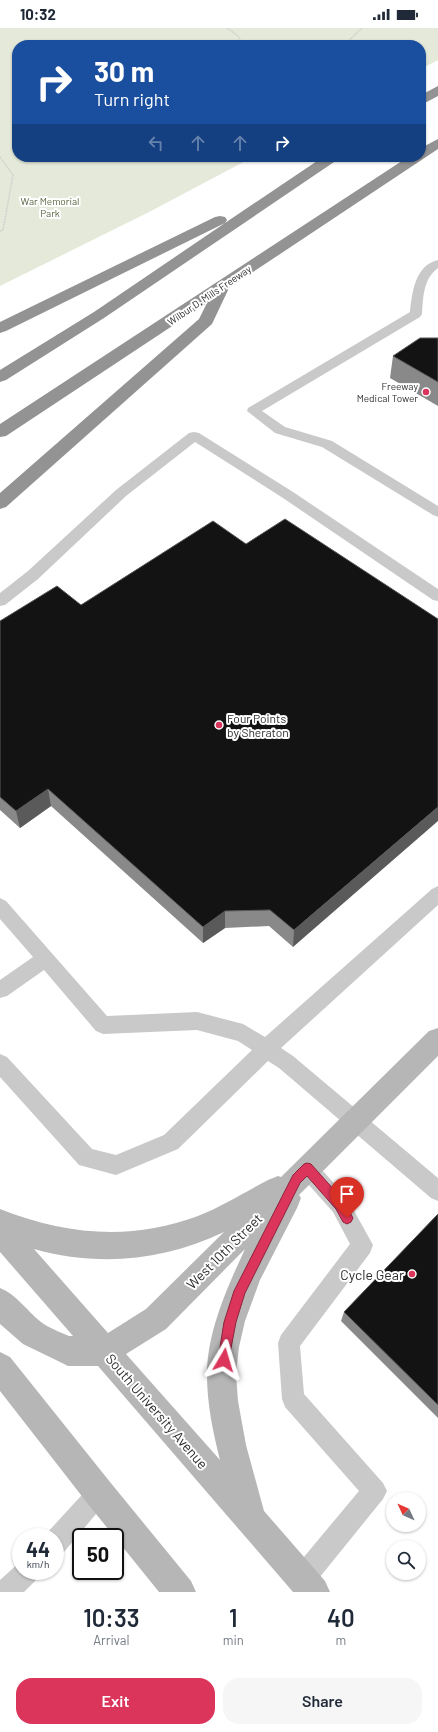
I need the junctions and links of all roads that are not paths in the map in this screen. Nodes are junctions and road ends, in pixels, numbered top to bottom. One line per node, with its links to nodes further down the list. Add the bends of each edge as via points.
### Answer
1 (438, 90): 2 (highway)
2 (426, 98)
3 (438, 143): 4 (highway)
4 (426, 151)
5 (324, 162): 7 (highway)
6 (409, 162): 9 (highway, Wilbur D. Mills Freeway)
7 (277, 193): 10 (highway); 11 (highway, via 99,315)
8 (438, 263): 14 (lane, via 429,268 418,286 416,314 252,412 280,430 327,444)
9 (222, 286): 12 (highway, Wilbur D. Mills Freeway); 13 (highway, via 206,321)
10 (0, 328)
11 (0, 377)
12 (0, 432)
13 (0, 503)
14 (436, 508)
15 (438, 596): 16 (lane, via 194,436 121,493 33,575)
16 (0, 601)
17 (438, 894): 22 (lane)
18 (0, 906): 19 (lane)
19 (46, 959): 20 (lane); 22 (lane, via 103,1025 198,1021 243,1033)
20 (0, 990)
21 (438, 1039): 24 (main road, West 10th Street)
22 (266, 1049): 23 (lane, via 171,1142 116,1165 86,1158); 24 (lane, via 286,1062)
23 (0, 1063)
24 (355, 1120): 25 (main road, West 10th Street); 26 (lane)
25 (302, 1173): 27 (main road, via 203,1228 160,1241 111,1247 51,1240); 30 (main road, West 10th Street, via 156,1320); 33 (main road, via 240,1291 225,1345 223,1400); 36 (lane, via 340,1205 362,1245 289,1343 293,1399 375,1491)
26 (438, 1191)
27 (0, 1223)
28 (0, 1231): 30 (main road, South University Avenue)
29 (0, 1302): 30 (main road, via 15,1320 33,1334 68,1351)
30 (105, 1351): 33 (main road, South University Avenue)
31 (3, 1376): 32 (main road)
32 (99, 1493): 34 (lane); 38 (main road)
33 (250, 1520): 36 (main road, South University Avenue)
34 (64, 1533)
35 (18, 1580): 37 (lane)
36 (308, 1585)
37 (6, 1592)
38 (180, 1592)

